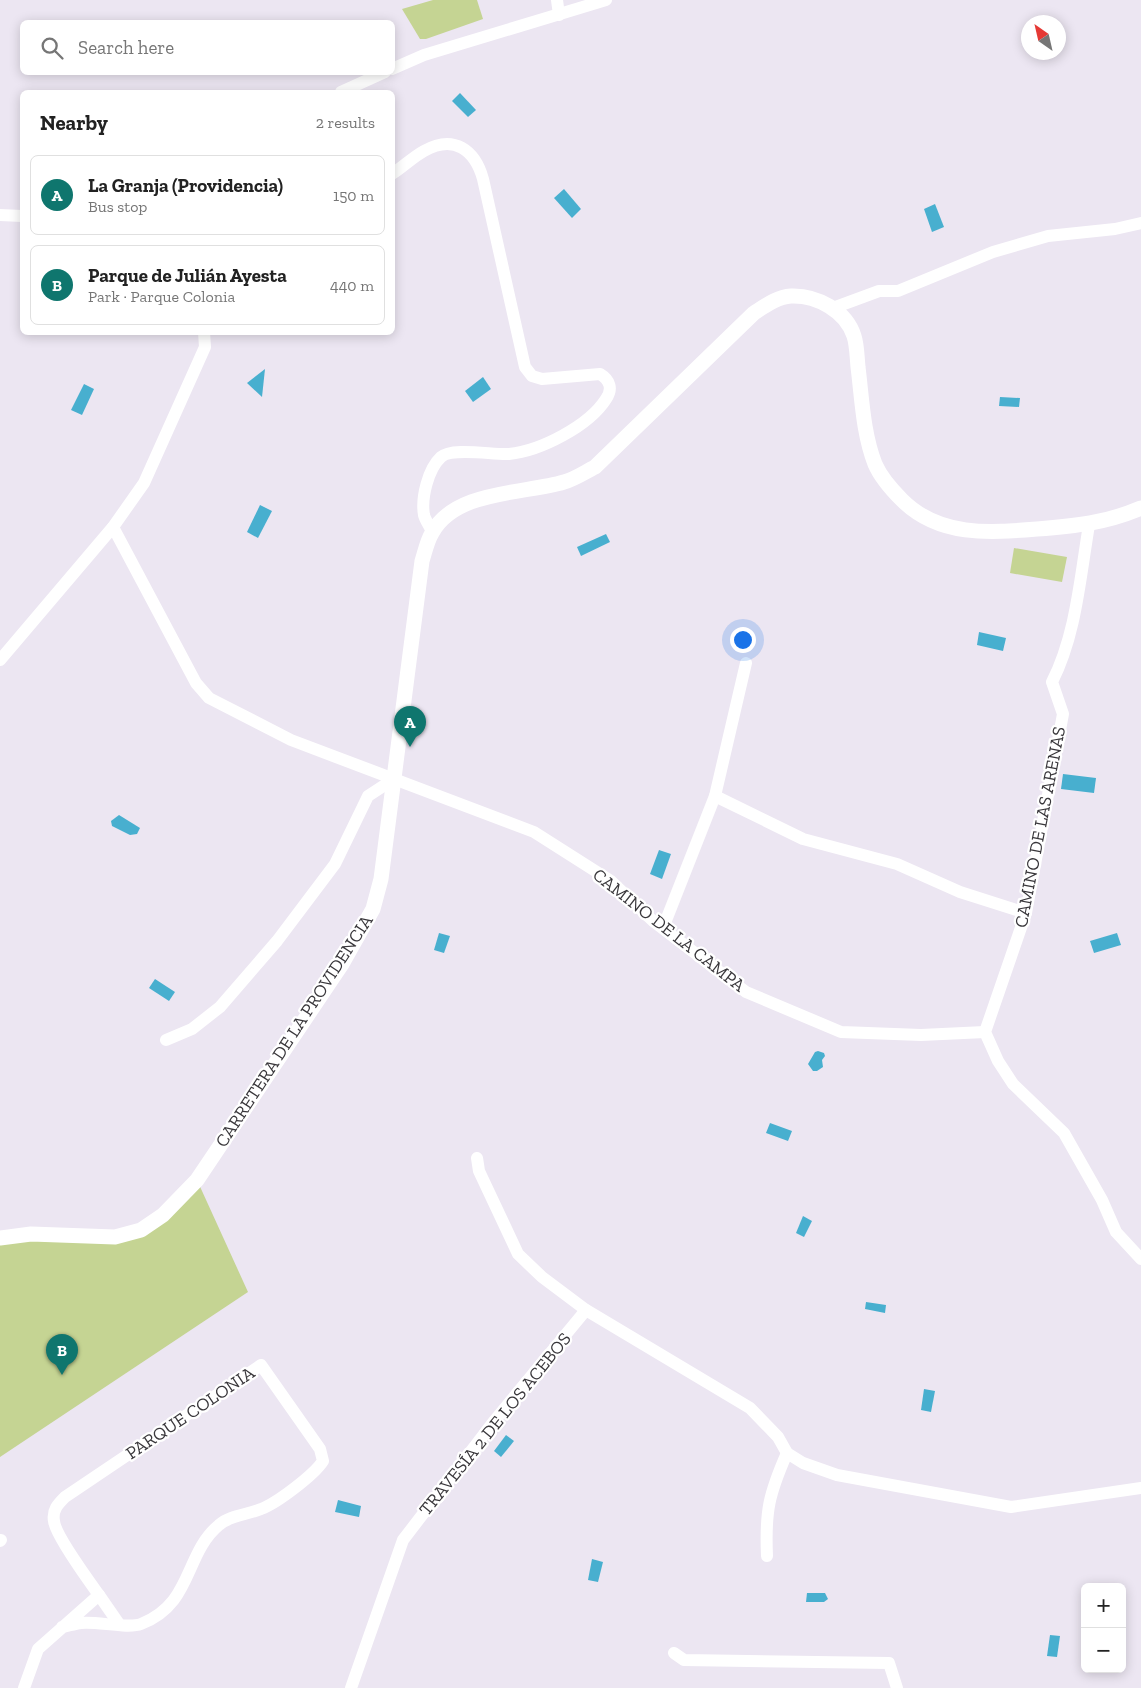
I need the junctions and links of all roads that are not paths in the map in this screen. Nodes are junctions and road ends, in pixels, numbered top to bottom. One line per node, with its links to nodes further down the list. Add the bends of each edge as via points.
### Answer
1 (557, 0): 3 (street)
2 (606, 0): 3 (street)
3 (559, 16): 4 (street, via 424,55)
4 (395, 68)
5 (378, 75): 6 (street)
6 (345, 90)
7 (395, 172): 16 (street, via 424,150 436,146 449,144 470,153 478,162 483,179 525,367 532,376 542,379 600,374 607,378 610,387 603,404 564,435 536,447 510,454 450,453 441,457 428,482 423,501 424,516)
8 (0, 215): 9 (street)
9 (20, 216)
10 (1141, 223): 11 (street, via 1115,230 1048,236 993,252 898,291 879,291)
11 (833, 308): 14 (street, CARRETERA DE LA PROVIDENCIA, via 855,337 866,436 875,465 889,488 910,508 934,522 973,532); 16 (street, CARRETERA DE LA PROVIDENCIA, via 810,298 790,296 771,302 754,313 595,467 566,482 486,497 464,505)
12 (204, 335): 15 (street, via 205,346 144,483)
13 (1141, 508): 14 (street, CARRETERA DE LA PROVIDENCIA)
14 (1089, 525): 21 (street, CAMINO DE LAS ARENAS, via 1069,633 1062,661 1052,682 1062,714)
15 (113, 526): 17 (street); 19 (street, CAMINO DE LA CAMPA, via 196,683 209,698 291,740)
16 (432, 532): 19 (street, CARRETERA DE LA PROVIDENCIA, via 422,562)
17 (0, 660)
18 (746, 663): 20 (street)
19 (394, 779): 22 (street, CAMINO DE LA CAMPA, via 534,832 612,881); 24 (street, via 368,796 335,864 277,942 220,1007 192,1029); 26 (street, CARRETERA DE LA PROVIDENCIA, via 381,879 373,908 342,964 197,1180 163,1215 141,1230 115,1237 31,1234)
20 (714, 796): 21 (street, via 803,839 897,864 960,892); 22 (street)
21 (1026, 913): 23 (street, CAMINO DE LAS ARENAS)
22 (663, 928): 23 (street, CAMINO DE LA CAMPA, via 746,992 841,1032 921,1035)
23 (985, 1032): 27 (street, via 1013,1084 1068,1139 1116,1232)
24 (166, 1040)
25 (477, 1158): 28 (street, via 479,1171 518,1254)
26 (0, 1238)
27 (1141, 1259)
28 (586, 1310): 29 (street, via 750,1408 778,1437); 37 (street, TRAVESÍA 2 DE LOS ACEBOS, via 495,1420 403,1540)
29 (787, 1453): 30 (street, via 803,1464 837,1475 1011,1507); 31 (street, via 771,1488 765,1524)
30 (1141, 1488)
31 (767, 1556)
32 (99, 1595): 33 (street, PARQUE COLONIA); 33 (street, PARQUE COLONIA, via 59,1533 54,1521 55,1507 65,1497 262,1365 320,1449 323,1461 316,1472 262,1509 219,1524 195,1560 182,1590 164,1611 139,1624); 34 (street)
33 (119, 1624): 34 (street, PARQUE COLONIA, via 81,1623)
34 (62, 1627): 36 (street, via 38,1649)
35 (674, 1653): 38 (street, via 684,1660 889,1663)
36 (25, 1687)
37 (351, 1688)
38 (896, 1688)

